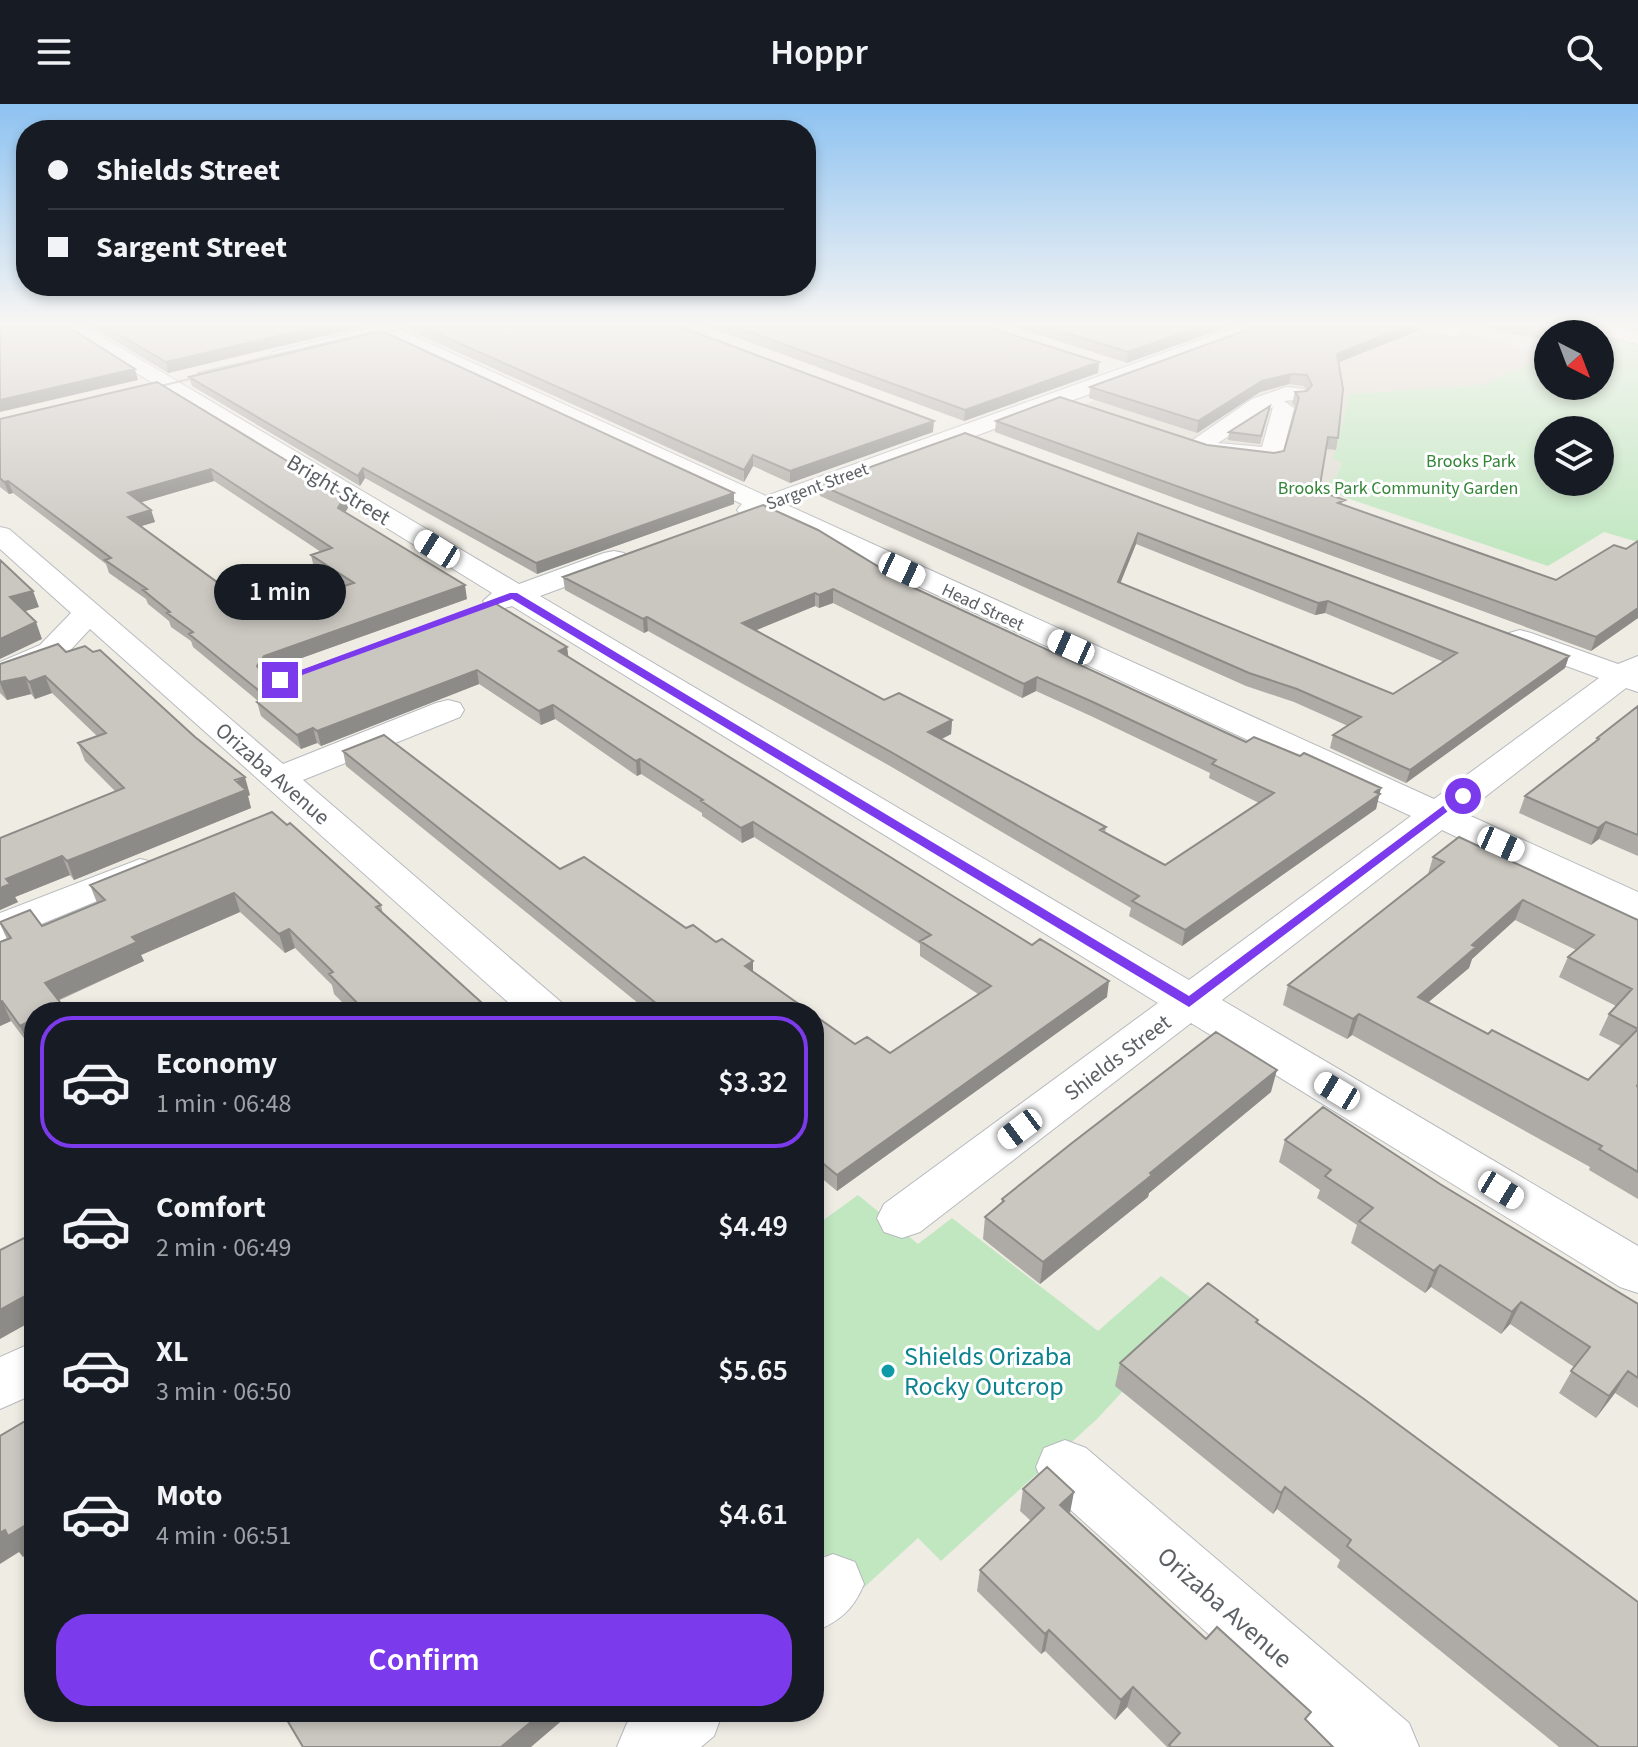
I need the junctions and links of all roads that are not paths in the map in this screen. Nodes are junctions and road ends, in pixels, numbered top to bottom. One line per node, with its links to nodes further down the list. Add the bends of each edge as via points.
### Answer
1 (194, 401): 17 (street, Bright Street)
2 (544, 401): 13 (street, Head Street)
3 (1052, 401): 9 (street, Sargent Street)
4 (1067, 401): 7 (street)
5 (1270, 401): 11 (street)
6 (1290, 401): 11 (street, via 1272,455)
7 (1089, 408)
8 (933, 422): 9 (street)
9 (963, 433): 12 (street); 13 (street, Sargent Street)
10 (1173, 435): 11 (street)
11 (1199, 444)
12 (997, 445)
13 (762, 506): 14 (street, Sargent Street); 25 (street, Head Street)
14 (733, 516)
15 (0, 535): 19 (street, Orizaba Avenue)
16 (633, 552): 17 (street)
17 (513, 595): 18 (street); 31 (street, Bright Street)
18 (475, 609)
19 (87, 611): 21 (street, via 61,648); 24 (street, Orizaba Avenue)
20 (1497, 630): 22 (street)
21 (0, 672)
22 (1633, 674): 25 (street, Shields Street)
23 (448, 710): 24 (street)
24 (292, 790): 26 (street); 30 (street, Orizaba Avenue)
25 (1438, 815): 28 (street, Head Street); 31 (street, Shields Street)
26 (269, 817)
27 (170, 858): 29 (street)
28 (1638, 907)
29 (0, 928)
30 (535, 1002)
31 (1189, 1002): 32 (street, Shields Street); 33 (street, Bright Street)
32 (902, 1218)
33 (1638, 1272)
34 (24, 1372): 35 (street)
35 (0, 1385)
36 (1065, 1467): 39 (street, Orizaba Avenue)
37 (679, 1722): 38 (street)
38 (651, 1747)
39 (1385, 1747)

